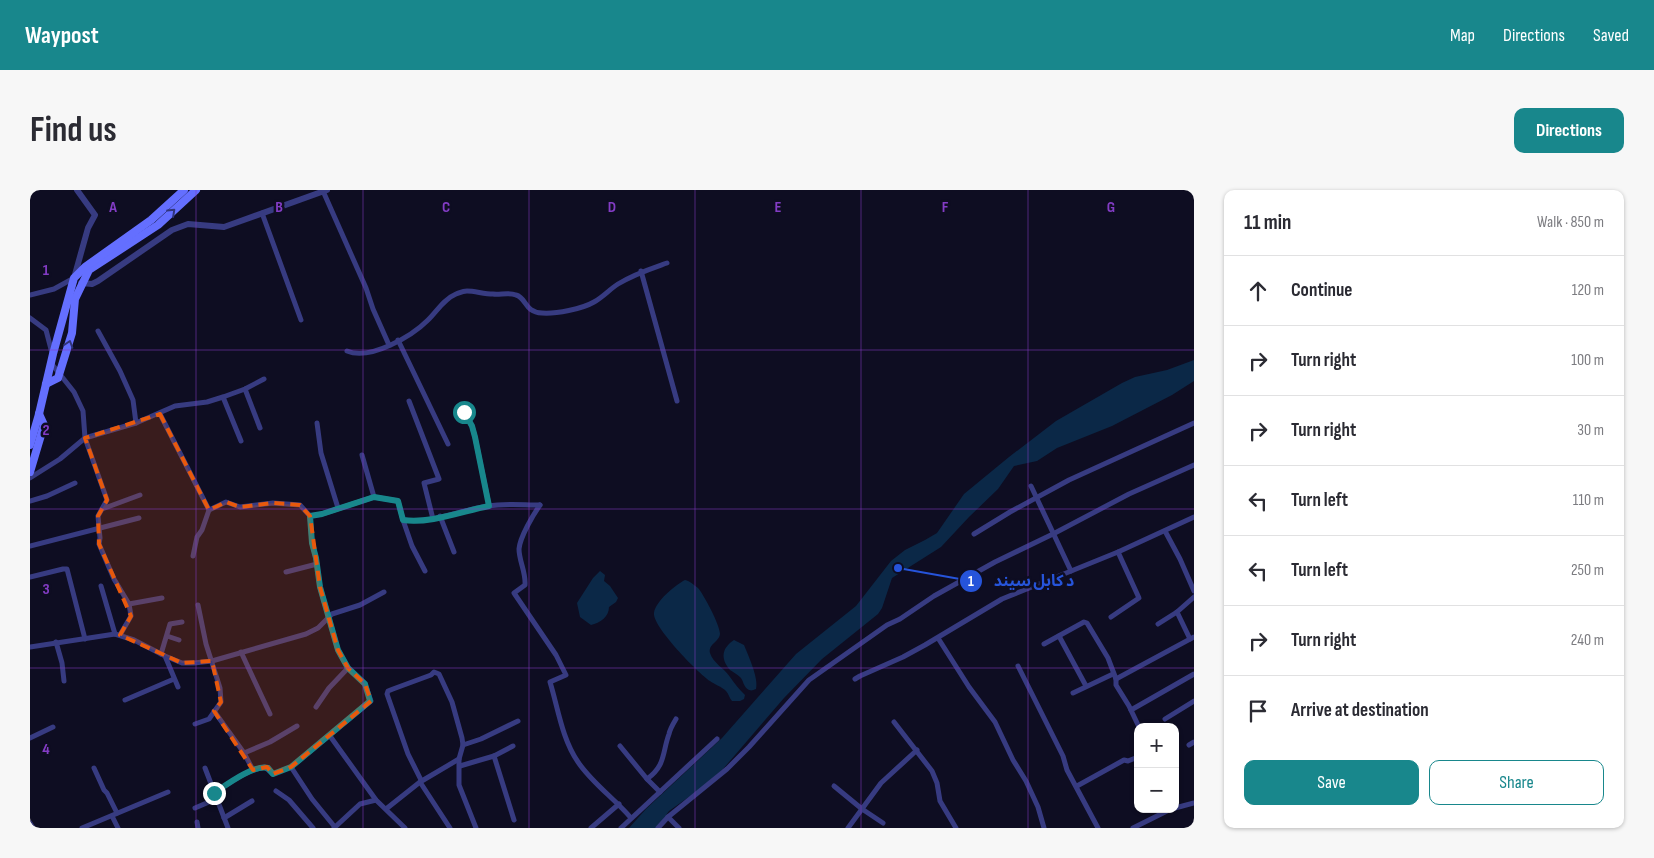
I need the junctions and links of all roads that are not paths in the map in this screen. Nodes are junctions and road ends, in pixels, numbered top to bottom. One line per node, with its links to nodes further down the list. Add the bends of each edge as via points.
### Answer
1 (77, 190): 9 (street, via 95,215 88,228)
2 (184, 190): 9 (main road, via 151,220)
3 (196, 190): 10 (main road, one-way to 3, via 89,270 158,225)
4 (325, 191): 5 (street); 16 (street)
5 (315, 192): 6 (street)
6 (262, 213): 10 (street, via 224,227 188,224 172,230 98,281); 13 (street)
7 (667, 264): 8 (street)
8 (641, 272): 15 (street, via 616,285 593,303 554,313 532,311 516,295 465,291 449,298 427,321); 26 (street)
9 (74, 278): 11 (street, via 54,289); 18 (main road)
10 (81, 283): 20 (main road, one-way to 10, via 72,333 75,299)
11 (30, 295)
12 (30, 318): 18 (street, via 46,330)
13 (301, 320)
14 (98, 331): 30 (street, via 133,400)
15 (398, 340): 16 (street); 36 (street)
16 (389, 345): 17 (street, via 368,353)
17 (347, 351)
18 (53, 354): 19 (main road)
19 (50, 363): 20 (street); 22 (main road)
20 (59, 373): 22 (main road, via 58,378); 34 (street, via 74,392 83,411)
21 (264, 379): 23 (street)
22 (46, 384): 28 (main road)
23 (245, 389): 24 (street); 33 (street)
24 (223, 397): 29 (street, via 175,406); 35 (street)
25 (409, 401): 56 (street, via 439,478 424,483)
26 (677, 401)
27 (464, 412): 48 (street, via 475,437)
28 (39, 414): 37 (main road); 40 (main road, via 44,425)
29 (160, 414): 30 (street); 51 (street)
30 (136, 423): 34 (street)
31 (1194, 423): 46 (street, via 1069,480)
32 (317, 424): 49 (street, via 321,453)
33 (260, 428)
34 (85, 438): 41 (street); 50 (street, via 107,500)
35 (241, 441)
36 (448, 444)
37 (30, 445)
38 (362, 455): 45 (street)
39 (1194, 465): 61 (street, via 1129,494)
40 (30, 472)
41 (30, 478)
42 (75, 483): 47 (street)
43 (1031, 486): 46 (street)
44 (140, 495): 50 (street)
45 (374, 497): 49 (street); 57 (street, via 398,501)
46 (1037, 499): 60 (street); 61 (street)
47 (30, 501)
48 (489, 506): 53 (street); 147 (street, via 540,505 519,548 525,584 514,593 566,675 550,682 568,746 589,776)
49 (338, 508): 52 (street)
50 (102, 509): 58 (street, via 98,516)
51 (209, 510): 52 (street, via 226,502 240,507 273,503 300,505); 65 (street)
52 (310, 516): 66 (street)
53 (440, 516): 56 (street); 63 (street)
54 (1194, 517): 59 (street)
55 (139, 518): 58 (street)
56 (433, 519): 57 (street)
57 (403, 520): 67 (street)
58 (99, 528): 62 (street); 76 (street, via 100,544 114,579)
59 (1165, 531): 64 (street); 72 (street)
60 (974, 534)
61 (1053, 534): 68 (street); 154 (street, via 934,596 809,680 727,769)
62 (30, 546)
63 (454, 552)
64 (1118, 552): 68 (street); 79 (street, via 1139,598)
65 (193, 556)
66 (317, 564): 69 (street); 80 (street)
67 (425, 571)
68 (1071, 571): 86 (street, via 1002,599)
69 (286, 572)
70 (30, 577): 88 (street, via 67,569)
71 (101, 586): 83 (street)
72 (1194, 591)
73 (384, 592): 80 (street)
74 (1194, 597): 78 (street)
75 (162, 598): 76 (street)
76 (129, 604): 83 (street, via 131,616)
77 (198, 605): 95 (street)
78 (1176, 612): 82 (street); 87 (street)
79 (1111, 617)
80 (329, 618): 93 (street, via 306,634); 97 (street, via 338,650)
81 (182, 622): 84 (street, via 170,624)
82 (1158, 624)
83 (117, 635): 88 (street); 94 (street)
84 (167, 636): 89 (street); 94 (street)
85 (1059, 636): 91 (street); 99 (street, via 1087,623 1108,658); 103 (street)
86 (938, 638): 101 (street); 175 (street, via 995,722 1026,781)
87 (1192, 638): 99 (street)
88 (85, 639): 90 (street)
89 (179, 640)
90 (56, 642): 92 (street); 102 (street)
91 (1044, 644)
92 (30, 648)
93 (241, 652): 95 (street); 111 (street)
94 (163, 655): 95 (street, via 182,663); 100 (street)
95 (212, 661): 110 (street, via 221,702)
96 (1018, 666): 139 (street)
97 (348, 668): 108 (street); 120 (street, via 365,684 370,701)
98 (1194, 674): 109 (street)
99 (1115, 677): 103 (street); 109 (street, via 1118,690)
100 (174, 679): 104 (street); 106 (street)
101 (855, 680)
102 (64, 681)
103 (1086, 686): 105 (street)
104 (178, 687)
105 (1073, 693)
106 (125, 700)
107 (1194, 701): 113 (street)
108 (316, 707)
109 (1131, 710): 116 (street)
110 (214, 712): 117 (street, via 206,721); 127 (street)
111 (270, 714)
112 (676, 719): 136 (street, via 656,773)
113 (1165, 719)
114 (518, 721): 123 (street)
115 (894, 722): 126 (street)
116 (1137, 723)
117 (195, 724)
118 (297, 726): 127 (street)
119 (53, 727): 121 (street)
120 (330, 736): 132 (street); 144 (street)
121 (30, 738)
122 (717, 739): 142 (street)
123 (463, 745): 130 (street); 137 (street, via 452,702 438,674 434,672 388,691)
124 (513, 746): 128 (street)
125 (620, 746): 136 (street)
126 (916, 750): 151 (street, via 881,783); 174 (street, via 932,771 940,801)
127 (244, 754): 135 (street)
128 (494, 756): 131 (street); 157 (street)
129 (1134, 758): 139 (street, via 1124,760)
130 (459, 759): 131 (street); 137 (street)
131 (460, 766): 168 (street, via 459,785)
132 (291, 767): 135 (street, via 273,774 265,767); 160 (street)
133 (94, 768): 153 (street)
134 (205, 768): 143 (street)
135 (253, 770): 143 (street)
136 (647, 779): 142 (street)
137 (420, 782): 150 (street); 167 (street)
138 (834, 786): 151 (street)
139 (1077, 786): 176 (street)
140 (276, 791): 165 (street, via 289,800)
141 (168, 792): 153 (street)
142 (660, 792): 156 (street)
143 (215, 796): 149 (street); 155 (street)
144 (376, 800): 150 (street); 160 (street, via 360,804)
145 (252, 801): 155 (street)
146 (1194, 803): 148 (street)
147 (619, 804): 156 (street); 169 (street)
148 (1179, 807)
149 (195, 808)
150 (386, 809): 166 (street)
151 (862, 809): 159 (street); 173 (street)
152 (1163, 813): 177 (street)
153 (114, 814): 162 (street); 163 (street)
154 (668, 817): 171 (street); 172 (street)
155 (224, 818): 164 (street)
156 (631, 818): 170 (street)
157 (514, 820)
158 (30, 823): 161 (street)
159 (883, 823)
160 (334, 827)
161 (33, 828)
162 (82, 828)
163 (118, 828)
164 (228, 828)
165 (313, 828)
166 (405, 828)
167 (450, 828)
168 (476, 828)
169 (592, 828)
170 (622, 828)
171 (658, 828)
172 (680, 828)
173 (848, 828)
174 (956, 828)
175 (1044, 828)
176 (1098, 828)
177 (1133, 828)

